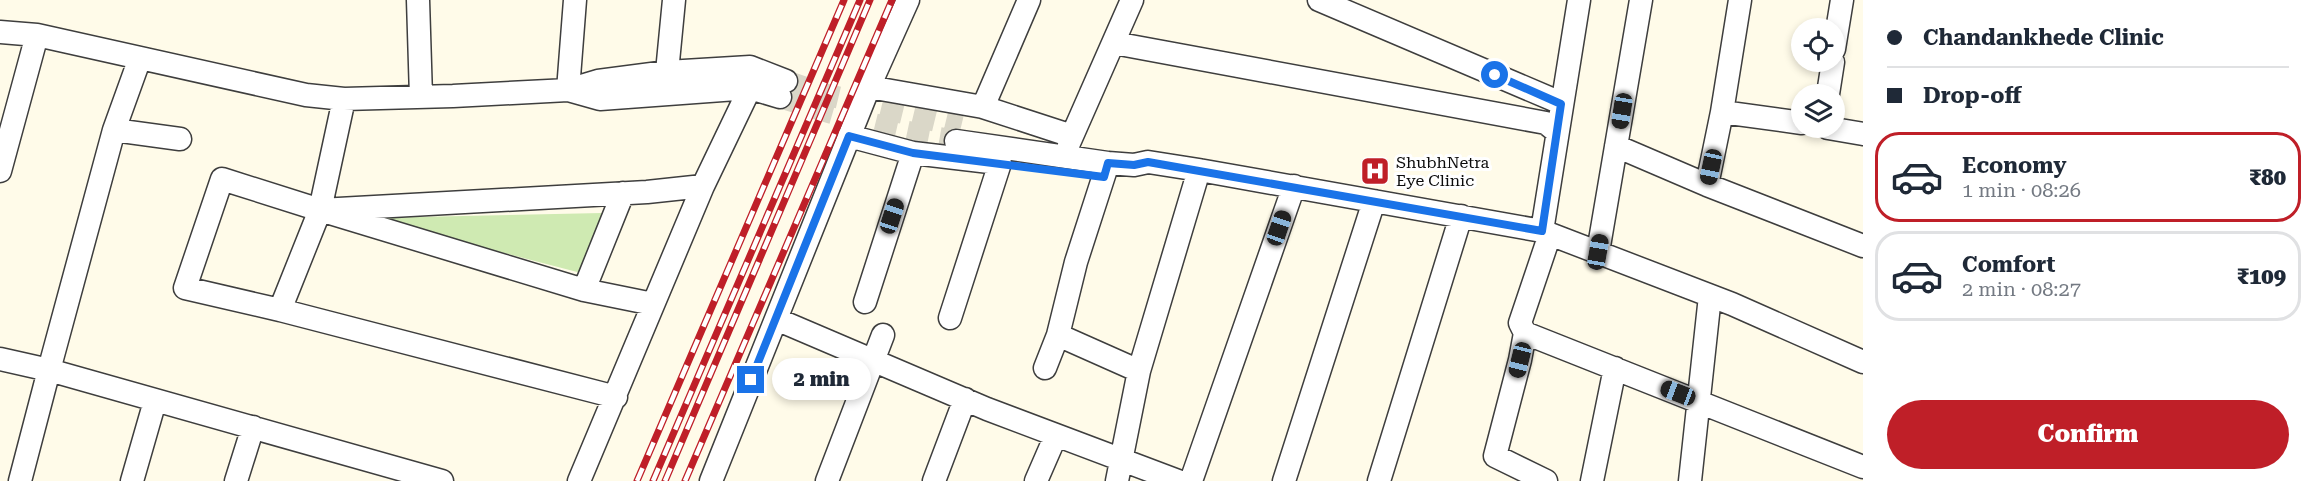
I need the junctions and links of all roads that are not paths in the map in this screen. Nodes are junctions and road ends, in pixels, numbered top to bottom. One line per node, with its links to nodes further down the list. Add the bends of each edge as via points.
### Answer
1 (418, 0): 21 (street)
2 (575, 0): 20 (street)
3 (674, 0): 17 (street)
4 (908, 0): 18 (street)
5 (1029, 0): 24 (street)
6 (1132, 0): 15 (street)
7 (1319, 0): 23 (street)
8 (1579, 0): 23 (street)
9 (1641, 0): 35 (street)
10 (1740, 0): 25 (street)
11 (1842, 0): 12 (street)
12 (1839, 18)
13 (0, 32): 14 (street)
14 (37, 36): 16 (street); 41 (street)
15 (1114, 43): 29 (street, via 1546,123); 34 (street)
16 (140, 58): 22 (street, via 306,95); 27 (street)
17 (667, 72): 19 (street, via 750,68 783,89); 20 (street, via 598,81)
18 (869, 87): 24 (street); 32 (street)
19 (750, 88): 20 (street, via 600,99); 43 (street)
20 (568, 90): 21 (street)
21 (421, 97): 22 (street)
22 (344, 99): 47 (street)
23 (1561, 104): 29 (street)
24 (983, 107): 34 (street)
25 (1722, 112): 26 (street); 42 (street)
26 (1791, 121)
27 (114, 130): 33 (street); 67 (street)
28 (1845, 131): 31 (street)
29 (1557, 132): 49 (street)
30 (959, 134): 34 (street)
31 (1863, 134)
32 (849, 136): 36 (street); 58 (street)
33 (180, 139)
34 (1077, 146): 37 (street, via 1134,153); 39 (street)
35 (1616, 146): 42 (street); 51 (street)
36 (913, 153): 38 (street); 54 (street)
37 (1148, 162): 39 (street); 40 (street)
38 (1000, 163): 39 (street); 57 (street)
39 (1106, 170): 61 (street)
40 (1199, 170): 44 (street); 68 (street)
41 (0, 171)
42 (1707, 185): 50 (street)
43 (703, 186): 45 (street); 55 (street)
44 (1294, 186): 46 (street); 87 (street)
45 (622, 193): 47 (street); 52 (street)
46 (1374, 201): 48 (street); 88 (street)
47 (320, 210): 52 (street); 56 (street); 56 (street, via 222,180 185,288)
48 (1461, 216): 49 (street); 89 (street)
49 (1546, 232): 51 (street); 59 (street, via 1520,323)
50 (1863, 246)
51 (1598, 252): 53 (street)
52 (584, 290): 55 (street)
53 (1710, 296): 64 (street); 72 (street)
54 (865, 302)
55 (653, 304): 69 (street)
56 (279, 310): 69 (street)
57 (950, 318)
58 (776, 319): 63 (street); 82 (street)
59 (1524, 333): 66 (street); 90 (street, via 1494,456)
60 (883, 334): 63 (street)
61 (1058, 334): 65 (street); 68 (street)
62 (0, 359): 67 (street)
63 (872, 360): 70 (street); 83 (street)
64 (1863, 362)
65 (1045, 368)
66 (1615, 368): 72 (street); 91 (street)
67 (49, 370): 71 (street); 77 (street)
68 (1139, 371): 76 (street)
69 (616, 397): 81 (street)
70 (965, 399): 74 (street); 84 (street)
71 (155, 400): 73 (street); 78 (street)
72 (1699, 401): 75 (street); 92 (street)
73 (253, 427): 79 (street); 80 (street)
74 (1056, 435): 76 (street); 85 (street)
75 (1863, 466)
76 (1119, 470): 86 (street)
77 (20, 481)
78 (132, 481)
79 (236, 481)
80 (442, 481)
81 (579, 481)
82 (711, 481)
83 (827, 481)
84 (934, 481)
85 (1035, 481)
86 (1178, 481)
87 (1191, 481)
88 (1284, 481)
89 (1379, 481)
90 (1546, 481)
91 (1592, 481)
92 (1690, 481)

